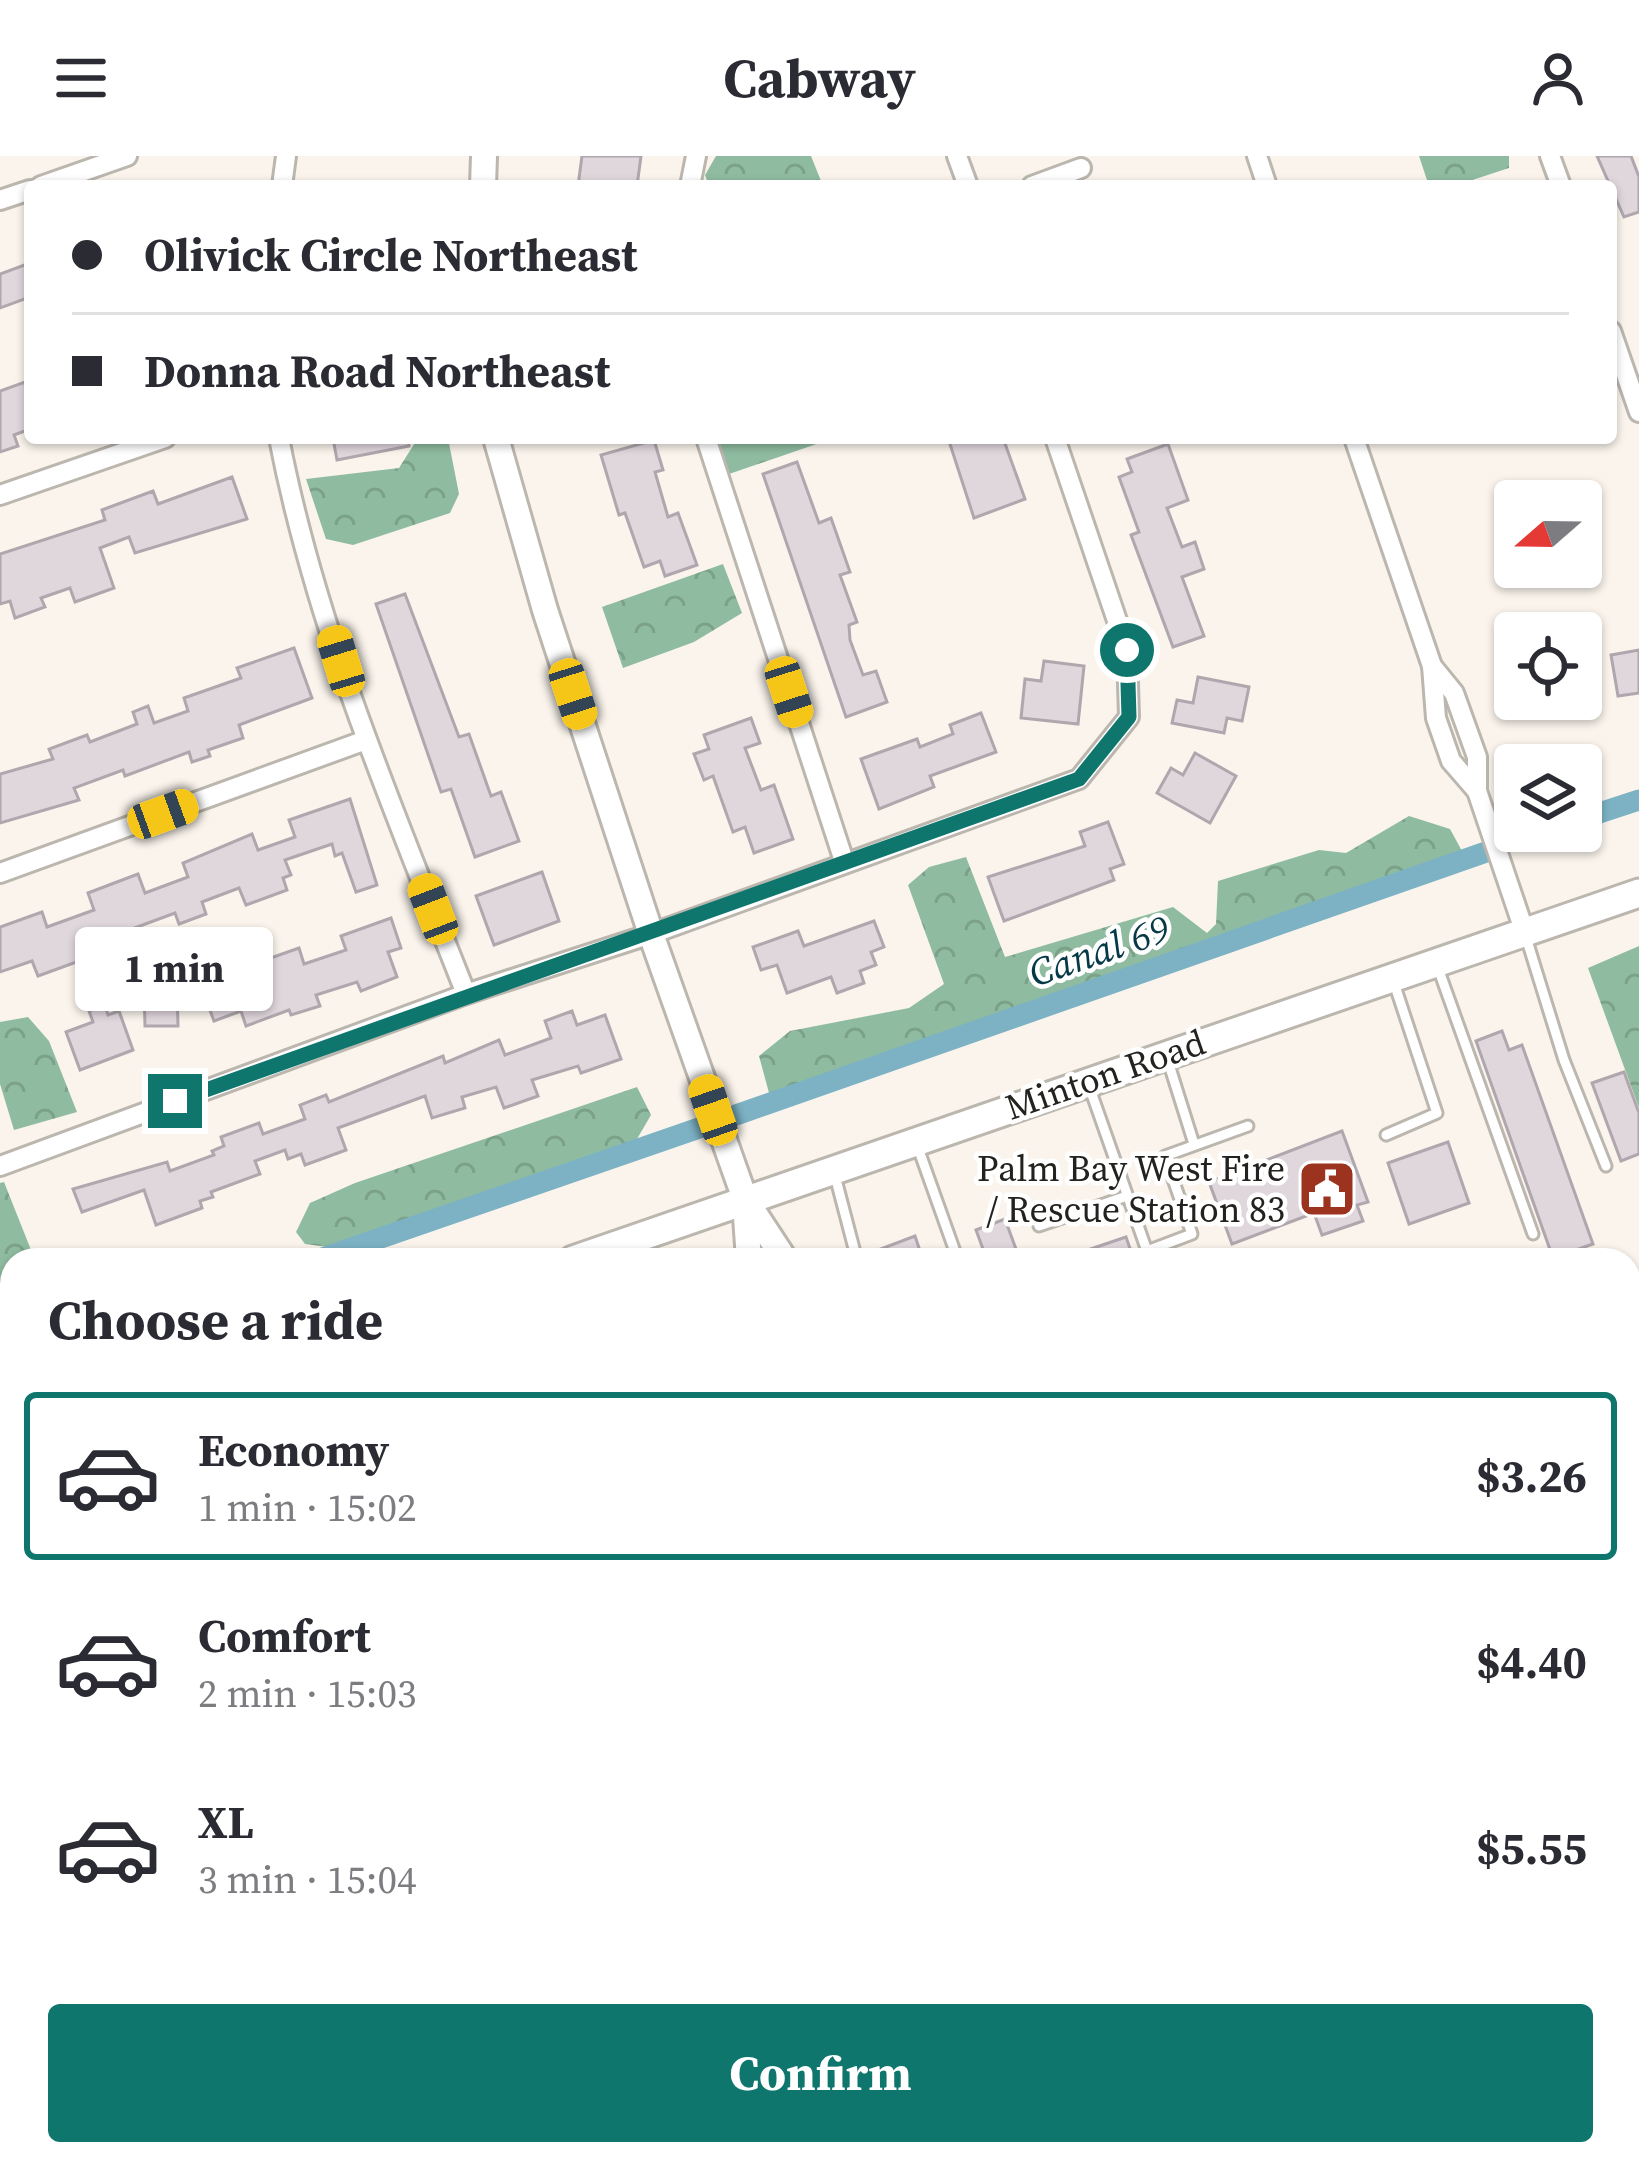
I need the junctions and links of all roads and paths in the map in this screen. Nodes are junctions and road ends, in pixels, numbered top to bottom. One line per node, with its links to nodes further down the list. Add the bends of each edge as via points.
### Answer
1 (127, 156): 3 (street)
2 (1082, 168): 4 (street)
3 (57, 180)
4 (1049, 180)
5 (1617, 348): 6 (street)
6 (1639, 412)
7 (148, 444): 13 (street)
8 (280, 444): 17 (street)
9 (498, 444): 23 (street)
10 (708, 444): 19 (street)
11 (1057, 444): 19 (street, via 1127,650 1129,717 1079,779)
12 (1356, 444): 14 (street)
13 (0, 495)
14 (1432, 666): 15 (street); 16 (street, via 1431,703)
15 (1466, 728): 16 (street); 18 (street)
16 (1442, 736): 18 (street)
17 (367, 740): 20 (street); 26 (street)
18 (1477, 791): 22 (street)
19 (844, 861): 23 (street)
20 (0, 873)
21 (1639, 892): 22 (main road, Minton Road)
22 (1523, 930): 24 (main road, Minton Road); 34 (lane)
23 (651, 934): 26 (street); 37 (street)
24 (1435, 960): 25 (main road, Minton Road); 39 (lane)
25 (1391, 975): 27 (main road, Minton Road); 30 (lane, via 1437,1113)
26 (466, 994): 33 (street)
27 (1165, 1053): 28 (main road, Minton Road); 32 (lane)
28 (1087, 1081): 31 (main road, Minton Road); 36 (lane)
29 (1248, 1126): 32 (lane)
30 (1386, 1135)
31 (915, 1140): 35 (main road, Minton Road); 44 (lane)
32 (1194, 1144): 46 (lane, via 1165,1156 1192,1234)
33 (0, 1166)
34 (1606, 1166)
35 (833, 1168): 37 (main road, Minton Road); 43 (lane)
36 (1127, 1196): 38 (lane); 45 (lane)
37 (745, 1199): 40 (main road, Minton Road); 41 (street); 42 (street)
38 (1039, 1226)
39 (1533, 1234)
40 (607, 1248)
41 (748, 1248)
42 (777, 1248)
43 (854, 1248)
44 (954, 1248)
45 (1146, 1248)
46 (1155, 1248)

